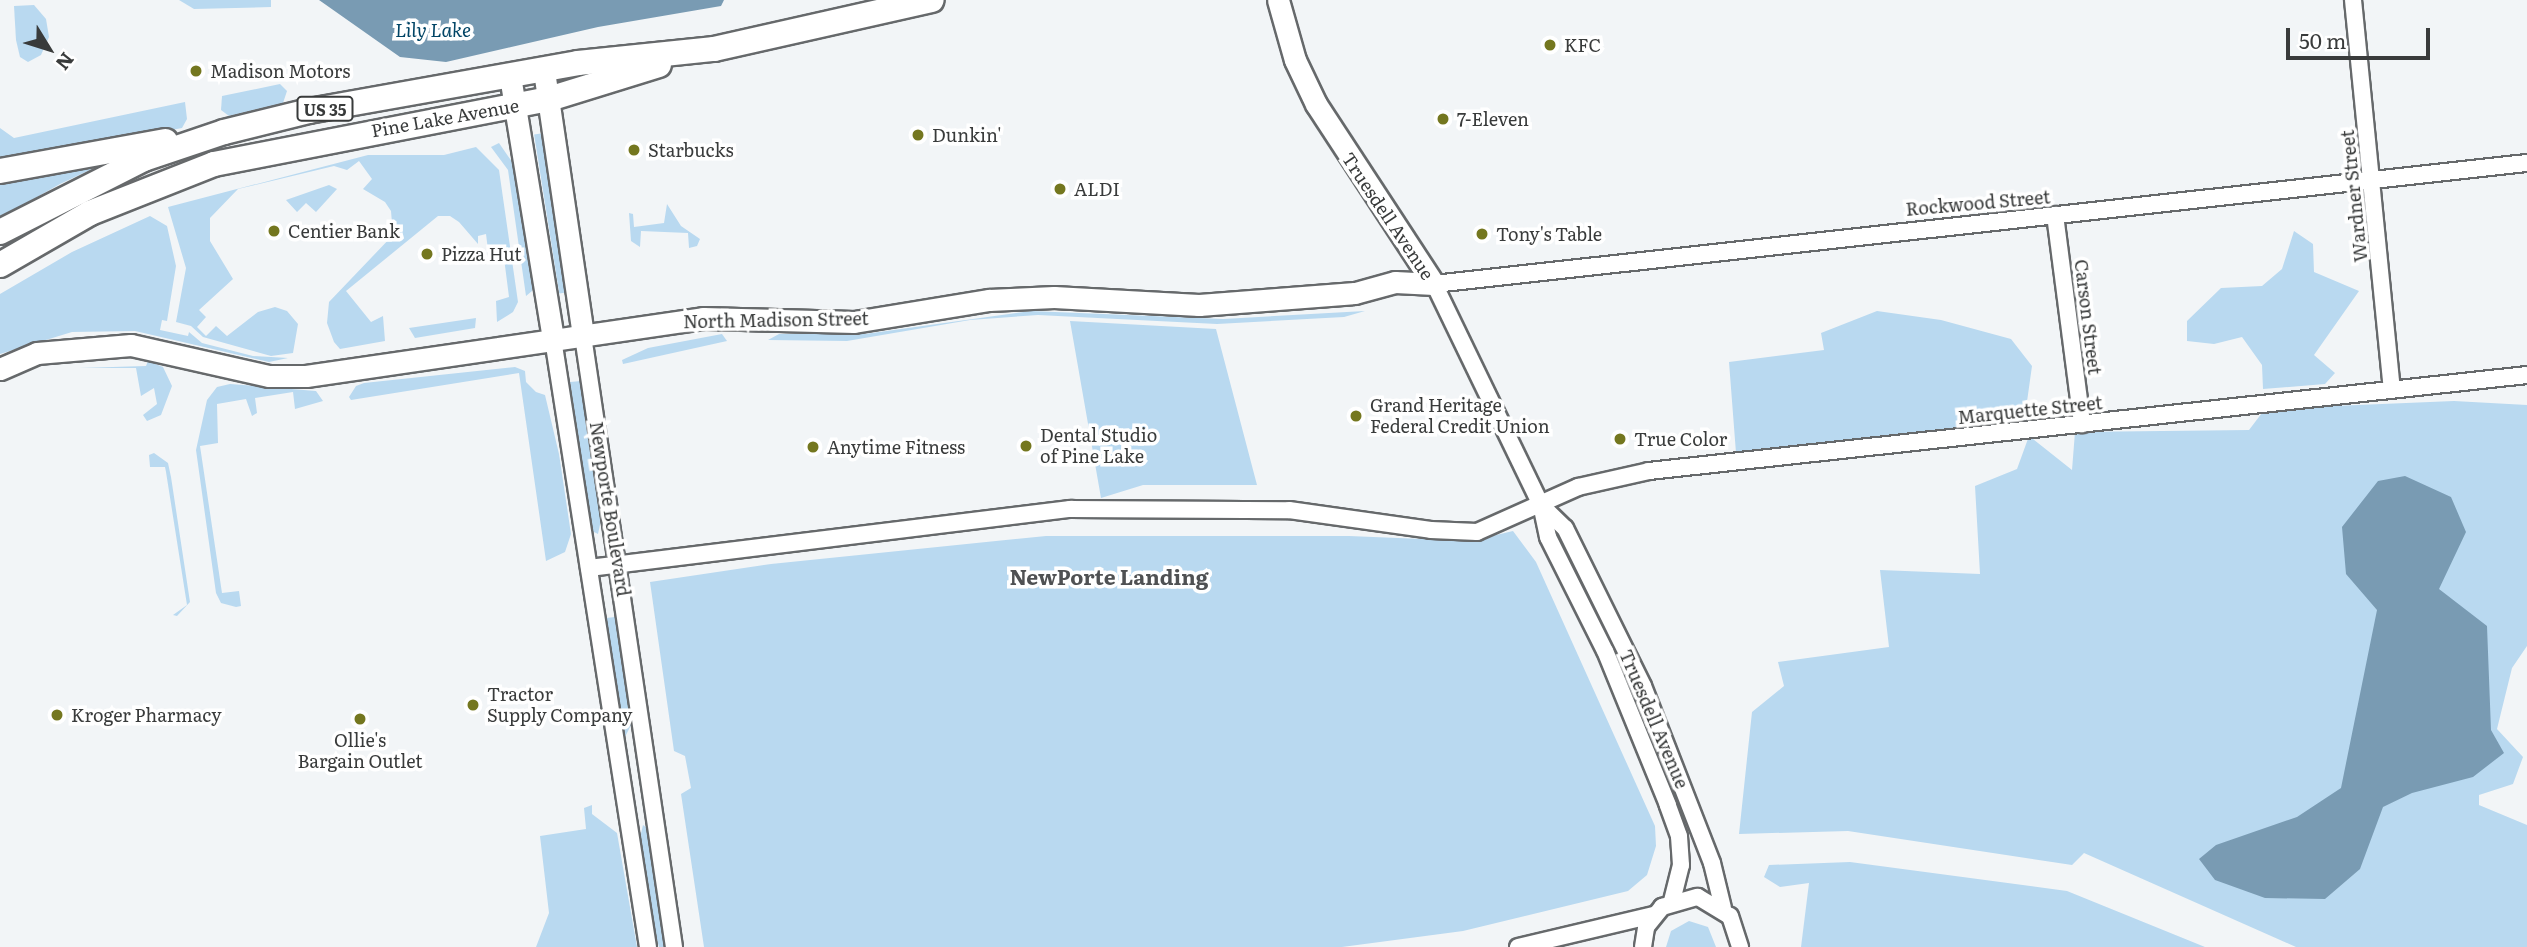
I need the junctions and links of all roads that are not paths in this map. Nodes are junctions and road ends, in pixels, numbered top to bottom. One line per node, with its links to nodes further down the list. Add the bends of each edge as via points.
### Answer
1 (932, 0): 4 (main road, Pine Lake Avenue / US 35)
2 (1278, 0): 16 (street, Truesdell Avenue, via 1295,60 1315,104)
3 (2353, 0): 12 (street, Wardner Street)
4 (699, 51): 5 (main road, Pine Lake Avenue / US 35); 7 (main road, Pine Lake Avenue / US 35)
5 (544, 71): 6 (main road, Pine Lake Avenue / US 35); 7 (street, Newporte Boulevard)
6 (510, 76): 8 (street, Newporte Boulevard); 9 (main road, Pine Lake Avenue / US 35)
7 (549, 99): 8 (main road, Pine Lake Avenue / US 35); 17 (street, Newporte Boulevard)
8 (515, 105): 15 (main road, Pine Lake Avenue / US 35, via 214,164 90,213); 18 (street, Newporte Boulevard)
9 (224, 131): 11 (main road); 14 (main road, Pine Lake Avenue / US 35, via 144,159)
10 (2527, 163): 12 (street, Rockwood Street)
11 (0, 171)
12 (2372, 181): 13 (street, Rockwood Street); 21 (street, Wardner Street)
13 (2055, 215): 16 (street, Rockwood Street); 22 (street, Carson Street)
14 (0, 232)
15 (0, 265)
16 (1434, 284): 17 (street, North Madison Street, via 1395,282 1354,293 1199,305 1054,297 999,300 854,322 703,318); 23 (street, Truesdell Avenue)
17 (583, 336): 18 (street, North Madison Street); 24 (street, Newporte Boulevard)
18 (554, 339): 19 (street, North Madison Street, via 306,376 269,376 131,345 46,352); 25 (street, Newporte Boulevard)
19 (0, 369)
20 (2527, 375): 21 (street, Marquette Street)
21 (2392, 389): 22 (street, Marquette Street)
22 (2082, 424): 23 (street, Marquette Street, via 1649,471 1578,487)
23 (1541, 505): 24 (street, Marquette Street, via 1477,531 1431,530 1289,510 1070,509); 28 (street, Truesdell Avenue, via 1548,537 1605,651 1679,836 1681,865); 29 (street, Truesdell Avenue, via 1565,528 1643,687 1712,863)
24 (618, 564): 25 (street, Marquette Street); 26 (street, Newporte Boulevard)
25 (589, 568): 27 (street, Newporte Boulevard)
26 (649, 779): 27 (street); 32 (street, Newporte Boulevard)
27 (621, 784): 31 (street, Newporte Boulevard)
28 (1672, 901): 29 (street, via 1699,897); 30 (street)
29 (1723, 908): 35 (street, Truesdell Avenue, via 1736,925)
30 (1653, 915): 33 (street); 34 (street)
31 (648, 947)
32 (674, 947)
33 (1518, 947)
34 (1643, 947)
35 (1740, 947)

